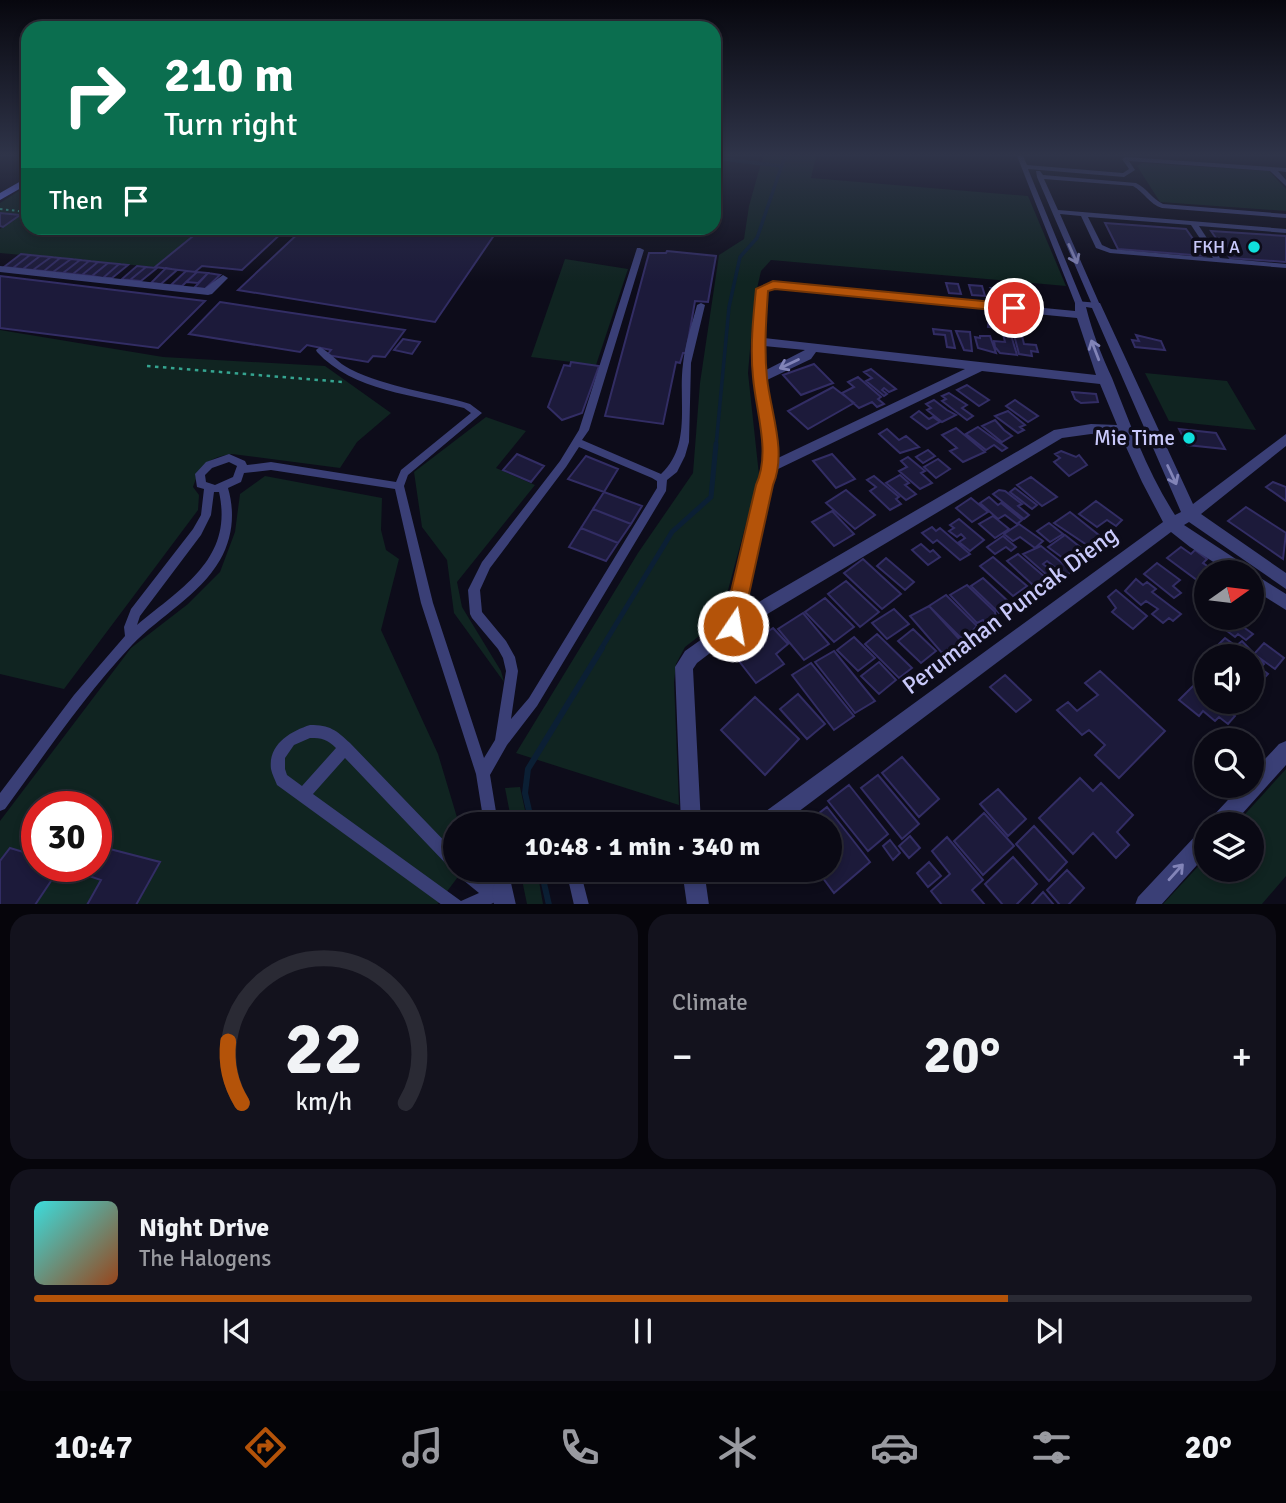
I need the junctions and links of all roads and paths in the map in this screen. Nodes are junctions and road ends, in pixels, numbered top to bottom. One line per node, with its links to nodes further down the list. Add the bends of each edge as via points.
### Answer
1 (1038, 198): 17 (lane)
2 (1049, 198): 6 (lane)
3 (1149, 198): 8 (lane, via 1162,206)
4 (0, 209): 5 (path)
5 (21, 211)
6 (1055, 212): 7 (lane); 17 (lane, one-way to 17)
7 (1083, 214): 9 (lane); 12 (lane, via 1099,246 1111,251)
8 (1286, 216)
9 (1194, 224): 10 (lane); 12 (lane)
10 (1286, 231)
11 (640, 250): 28 (lane)
12 (1218, 260): 13 (lane)
13 (1286, 266)
14 (0, 269): 15 (street, via 208,292)
15 (223, 278)
16 (701, 305): 31 (lane, via 687,364 684,442 673,470)
17 (1085, 308): 18 (street, via 773,285 762,289); 25 (street, one-way to 17); 35 (street, one-way to 35, via 1105,327)
18 (758, 341): 19 (street); 23 (street)
19 (814, 346): 22 (street); 23 (street, one-way to 23, via 807,356)
20 (320, 349): 32 (lane, via 335,364 361,376 467,406 477,414 404,473)
21 (147, 366): 24 (path)
22 (984, 366): 25 (street); 29 (street)
23 (760, 378): 29 (street)
24 (352, 382)
25 (1107, 382): 26 (street)
26 (1127, 431): 36 (street, via 1158,504); 41 (street, via 1091,429 1059,434)
27 (1286, 439): 35 (street, Perumahan Puncak Dieng)
28 (577, 442): 31 (lane); 43 (lane, via 486,565 474,590 476,614 509,657 512,671)
29 (773, 467): 41 (street)
30 (243, 469): 32 (lane, via 271,466); 33 (lane); 34 (lane, via 240,461 229,458 209,465 199,479)
31 (662, 480): 43 (lane, via 659,495 533,702)
32 (399, 486): 46 (lane, via 430,614)
33 (223, 487): 34 (lane); 42 (lane, via 228,516 217,555 204,574)
34 (209, 489): 42 (lane, via 201,524 135,613)
35 (1190, 514): 36 (street, Perumahan Puncak Dieng); 38 (street)
36 (1172, 524): 37 (street); 51 (street, Perumahan Puncak Dieng)
37 (1224, 560)
38 (1286, 582)
39 (1264, 588): 40 (street)
40 (1286, 603)
41 (733, 626): 50 (street, via 684,667)
42 (131, 638): 48 (lane)
43 (501, 741): 46 (lane)
44 (345, 748): 47 (lane); 47 (lane, via 323,730 297,734 288,742 277,762 278,774); 53 (lane)
45 (1286, 751): 52 (street)
46 (483, 774): 49 (lane)
47 (303, 795): 59 (lane)
48 (0, 804)
49 (489, 812)
50 (690, 812)
51 (781, 812)
52 (1230, 812)
53 (443, 850)
54 (1194, 852): 63 (street, one-way to 54)
55 (476, 882): 58 (lane)
56 (576, 882): 61 (lane)
57 (697, 882): 62 (street)
58 (502, 889): 60 (lane)
59 (454, 904)
60 (469, 904)
61 (582, 904)
62 (698, 904)
63 (1147, 904)

